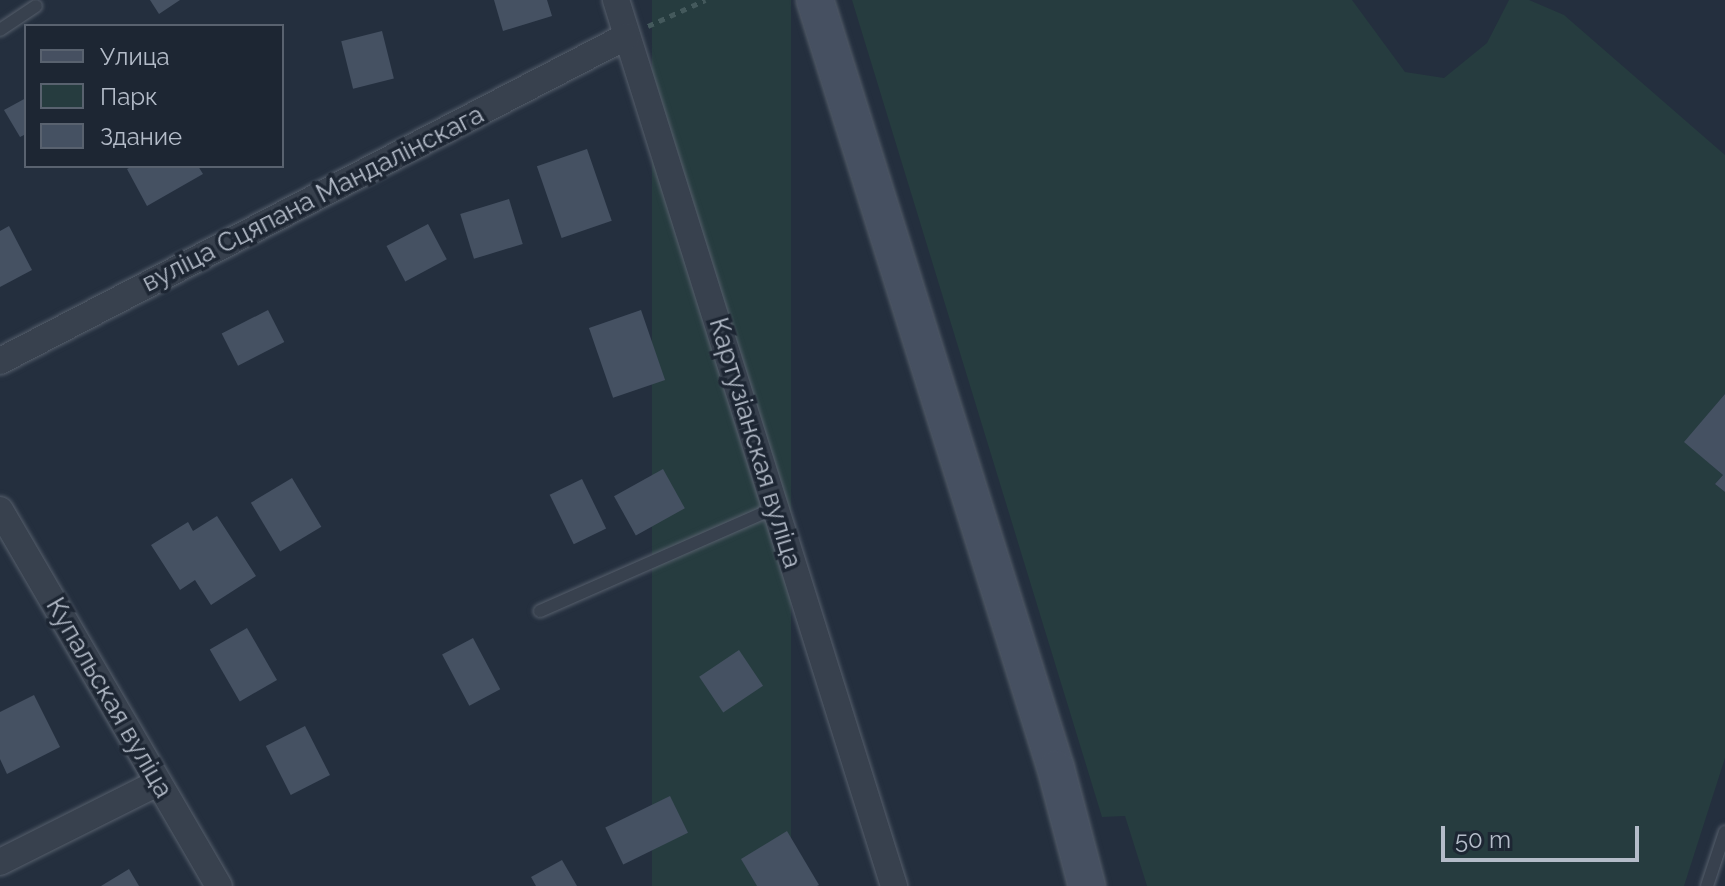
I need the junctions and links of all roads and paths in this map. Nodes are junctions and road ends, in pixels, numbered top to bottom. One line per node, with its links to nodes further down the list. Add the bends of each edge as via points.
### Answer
1 (616, 0): 6 (street, Картузіанская вуліца)
2 (705, 0): 6 (path)
3 (815, 0): 16 (street, via 1056,769)
4 (36, 6): 5 (lane)
5 (0, 30)
6 (627, 36): 7 (street, вуліца Сцяпана Мандалінскага); 8 (street, Картузіанская вуліца)
7 (0, 361)
8 (776, 508): 10 (lane); 15 (street, Картузіанская вуліца)
9 (0, 510): 11 (street, Купальская вуліца)
10 (540, 611)
11 (158, 783): 13 (street); 14 (street, Купальская вуліца)
12 (1725, 832): 17 (lane)
13 (0, 862)
14 (219, 886)
15 (894, 886)
16 (1087, 886)
17 (1707, 886)

